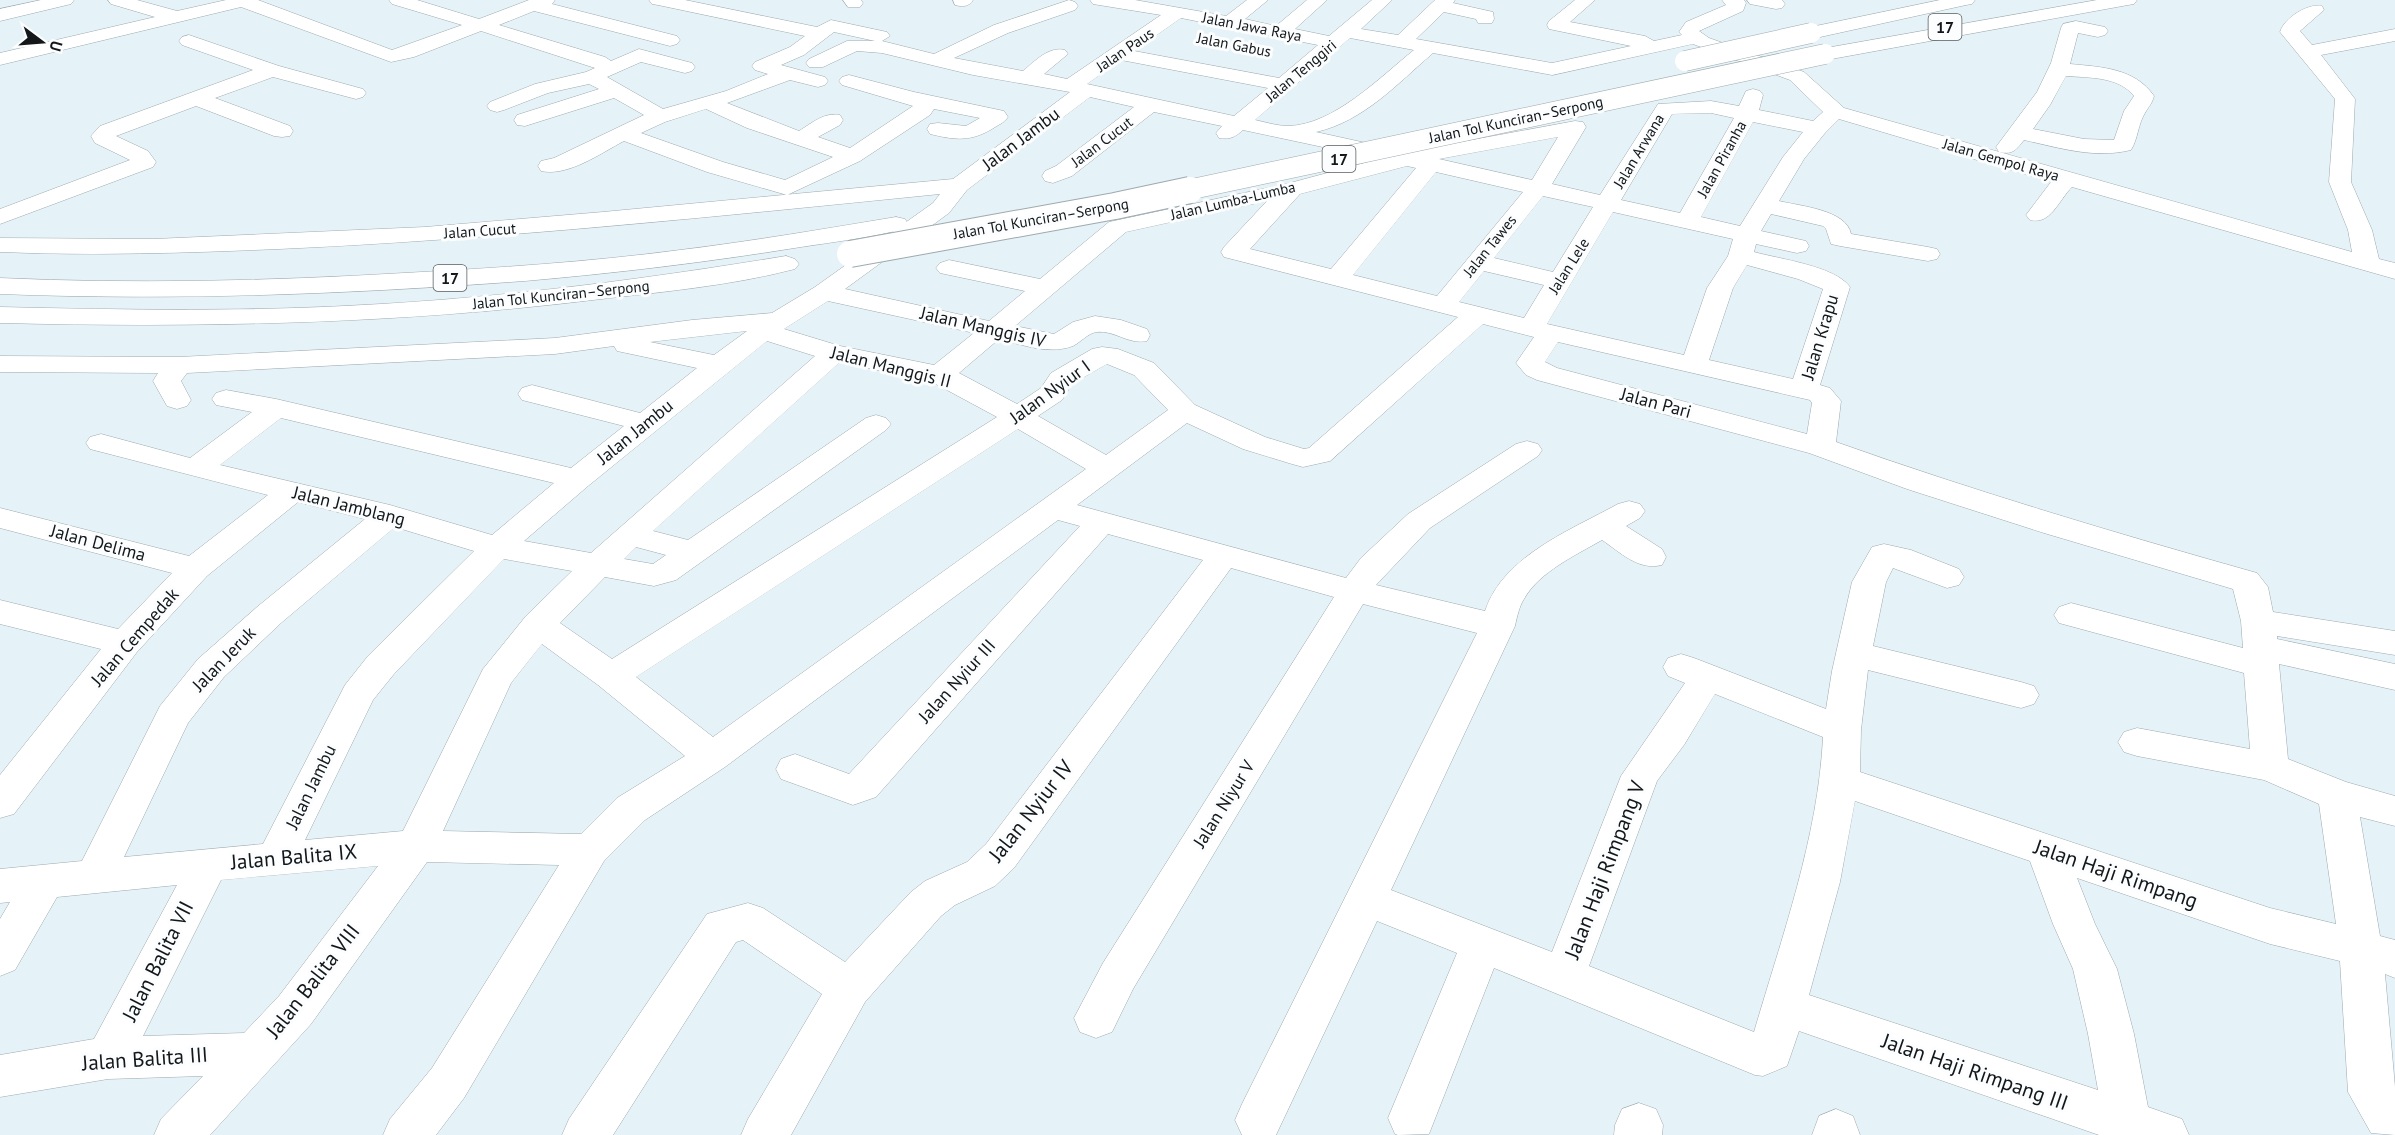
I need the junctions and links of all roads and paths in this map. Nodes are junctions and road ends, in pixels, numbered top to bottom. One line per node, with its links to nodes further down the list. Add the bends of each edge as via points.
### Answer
1 (65, 0): 21 (main road)
2 (117, 0): 30 (main road)
3 (243, 0): 26 (main road); 30 (main road)
4 (398, 0): 34 (main road)
5 (1099, 0): 27 (main road, Jalan Jawa Raya)
6 (1259, 0): 33 (main road)
7 (1318, 0): 39 (main road)
8 (1383, 0): 44 (main road, Jalan Tenggiri)
9 (1586, 0): 48 (main road, via 1556,25 1620,39)
10 (1734, 0): 45 (main road, via 1737,3 1732,10 1693,26 1689,32)
11 (1756, 0): 22 (main road)
12 (1926, 0): 35 (main road)
13 (1966, 0): 35 (main road, 17)
14 (2065, 0): 56 (main road, Jalan Tol Kunciran–Serpong / 17)
15 (2128, 0): 56 (main road)
16 (541, 1): 34 (main road); 40 (main road)
17 (665, 1): 23 (main road)
18 (298, 3): 26 (main road)
19 (757, 3): 28 (main road)
20 (1443, 3): 31 (main road, via 1481,14); 47 (main road)
21 (22, 4): 29 (main road)
22 (1776, 4)
23 (698, 6): 28 (main road); 40 (main road)
24 (1070, 6): 58 (main road, via 1003,29)
25 (2315, 10): 51 (main road, via 2291,27 2290,32)
26 (270, 12): 32 (main road); 52 (main road, via 391,56)
27 (1178, 12): 33 (main road, Jalan Jawa Raya); 37 (main road, Jalan Paus)
28 (729, 13): 41 (main road)
29 (0, 15)
30 (178, 17): 59 (main road)
31 (1485, 19)
32 (240, 22)
33 (1228, 22): 39 (main road, Jalan Jawa Raya)
34 (483, 24): 52 (main road); 66 (main road, via 598,61)
35 (1839, 26): 71 (main road, Jalan Tol Kunciran–Serpong / 17, bridge)
36 (219, 29): 65 (main road, via 198,35 190,42)
37 (1155, 29): 42 (main road, Jalan Gabus); 55 (main road, Jalan Paus)
38 (2098, 31): 64 (main road, via 2070,28)
39 (1280, 32): 44 (main road, Jalan Jawa Raya)
40 (643, 33): 46 (main road); 49 (main road)
41 (819, 33): 58 (main road, via 836,26); 67 (main road, via 797,51 762,66)
42 (1177, 34)
43 (2395, 35): 51 (main road)
44 (1341, 37): 47 (main road, Jalan Jawa Raya); 60 (main road, Jalan Tenggiri)
45 (1695, 38): 48 (main road, Jalan Jawa Raya); 83 (main road, Jalan Gempol Raya, via 1797,76 1808,82)
46 (670, 40)
47 (1402, 42): 50 (main road, Jalan Jawa Raya)
48 (1668, 44): 50 (main road, Jalan Jawa Raya, via 1552,69)
49 (608, 45)
50 (1430, 47): 94 (main road, via 1355,109 1327,123)
51 (2308, 52): 126 (main road, via 2345,99 2340,182 2360,230)
52 (407, 53): 61 (main road)
53 (907, 53): 58 (main road); 67 (main road, via 859,44 817,72); 76 (main road, via 849,81)
54 (1058, 54): 74 (main road)
55 (1119, 54): 62 (main road); 70 (main road, Jalan Paus)
56 (1825, 54): 136 (main road, Jalan Tol Kunciran–Serpong / 17, bridge, via 1115,207 613,291 322,315)
57 (1288, 55): 60 (main road, Jalan Gabus)
58 (944, 56): 74 (main road)
59 (0, 59)
60 (1313, 60): 69 (main road, Jalan Tenggiri)
61 (436, 63)
62 (1171, 64): 68 (main road); 77 (main road)
63 (686, 68): 66 (main road, via 639,55)
64 (2060, 69): 95 (main road, via 2052,88); 95 (main road, via 2135,83 2144,96 2124,145 2089,146)
65 (272, 70): 73 (main road); 75 (main road)
66 (600, 73): 72 (main road); 80 (main road, via 542,88)
67 (786, 74): 78 (main road)
68 (1225, 74): 69 (main road); 82 (main road)
69 (1285, 85): 87 (main road, Jalan Tenggiri)
70 (1078, 88): 74 (main road); 77 (main road); 88 (main road, Jalan Jambu)
71 (1554, 89)
72 (619, 91): 78 (main road, via 673,81); 84 (main road); 85 (main road)
73 (356, 93)
74 (1016, 96): 76 (main road, via 972,108); 88 (main road); 91 (main road, via 997,117 970,134)
75 (195, 98): 93 (main road); 117 (main road, via 102,136 146,162)
76 (912, 98): 100 (main road, via 924,104 923,111)
77 (1123, 100): 81 (main road)
78 (707, 103): 84 (main road); 97 (main road)
79 (1750, 104): 90 (main road); 112 (main road, Jalan Arwana, via 1665,108); 118 (main road, Jalan Piranha)
80 (497, 106)
81 (1149, 106): 82 (main road); 108 (main road, Jalan Cucut, via 1064,171)
82 (1177, 112): 87 (main road)
83 (1836, 112): 90 (main road); 102 (main road, Jalan Gempol Raya)
84 (661, 116): 96 (main road)
85 (525, 120)
86 (832, 120): 97 (main road)
87 (1239, 123): 94 (main road); 98 (main road, Jalan Tenggiri)
88 (1040, 125): 107 (main road, Jalan Jambu)
89 (1575, 127): 101 (main road, Jalan Lumba-Lumba); 109 (main road, Jalan Tawes)
90 (1817, 128): 113 (main road)
91 (938, 129)
92 (1366, 129): 99 (main road, 17)
93 (282, 131)
94 (1287, 132): 101 (main road)
95 (2019, 132): 102 (main road)
96 (624, 134): 104 (main road); 106 (main road)
97 (802, 138): 100 (main road)
98 (1217, 141)
99 (1273, 149)
100 (852, 156): 106 (main road, via 793,187)
101 (1406, 159): 103 (main road); 110 (main road, Jalan Lumba-Lumba)
102 (1996, 159): 105 (main road, Jalan Gempol Raya)
103 (1431, 164): 109 (main road); 129 (main road)
104 (549, 166)
105 (2067, 179): 116 (main road); 126 (main road, Jalan Gempol Raya, via 2092,194)
106 (757, 183): 111 (main road); 114 (main road)
107 (959, 185): 111 (main road, Jalan Cucut); 133 (main road, Jalan Jambu, via 940,208)
108 (1056, 188)
109 (1538, 188): 112 (main road); 125 (main road, Jalan Tawes)
110 (1292, 189): 123 (main road, Jalan Lumba-Lumba, via 1118,227); 129 (main road, via 1233,252)
111 (785, 202): 114 (main road, Jalan Cucut)
112 (1608, 204): 118 (main road); 130 (main road, Jalan Lele)
113 (1764, 205): 121 (main road); 124 (main road, via 1831,221 1838,227 1840,239)
114 (727, 209): 120 (main road, Jalan Cucut, via 494,231 296,242 75,249)
115 (963, 212): 131 (main road, Jalan Tol Kunciran–Serpong / 17, via 813,238 610,265 453,278 143,290)
116 (2038, 215)
117 (0, 217)
118 (1687, 222): 121 (main road)
119 (1058, 243): 123 (main road)
120 (0, 245)
121 (1743, 246): 122 (main road); 145 (main road, via 1720,288); 148 (main road, Jalan Krapu, via 1837,287)
122 (1797, 246)
123 (1092, 249): 132 (main road, Jalan Lumba-Lumba)
124 (1928, 254)
125 (1476, 262): 130 (main road); 134 (main road, Jalan Tawes)
126 (2367, 263): 128 (main road, Jalan Gempol Raya)
127 (949, 268): 132 (main road)
128 (2395, 271)
129 (1336, 280): 134 (main road)
130 (1560, 281): 139 (main road, Jalan Lele)
131 (0, 286)
132 (1046, 288): 138 (main road, Jalan Lumba-Lumba)
133 (824, 292): 137 (main road, Jalan Jambu); 138 (main road, Jalan Manggis IV)
134 (1443, 305): 135 (main road)
135 (1478, 314): 139 (main road); 153 (main road, Jalan Nyiur I, via 1319,455 1303,458 1254,443)
136 (0, 315)
137 (770, 326): 142 (main road, Jalan Manggis II); 144 (main road, Jalan Jambu); 146 (main road, via 555,345)
138 (996, 328): 140 (main road, Jalan Manggis IV, via 1055,343 1094,323); 147 (main road, Jalan Lumba-Lumba)
139 (1541, 330): 145 (main road); 158 (main road, Jalan Pari, via 1530,363 1541,372)
140 (1137, 335)
141 (623, 344): 144 (main road)
142 (834, 353): 147 (main road, Jalan Manggis II); 168 (main road)
143 (0, 364): 146 (main road)
144 (719, 364): 155 (main road, Jalan Jambu)
145 (1694, 364): 148 (main road)
146 (179, 365): 151 (main road, via 167,381)
147 (940, 375): 154 (main road, Jalan Manggis II)
148 (1804, 390): 158 (main road, via 1820,394 1827,401)
149 (532, 394): 155 (main road)
150 (226, 399): 152 (main road)
151 (177, 400)
152 (276, 408): 160 (main road); 162 (main road)
153 (1185, 411): 154 (main road, Jalan Nyiur I, via 1144,369 1118,357 1102,355 1061,379 1052,394); 161 (main road)
154 (1016, 418): 161 (main road, Jalan Manggis II); 185 (main road, Jalan Nyiur I)
155 (645, 423): 162 (main road, Jalan Jambu)
156 (876, 424): 170 (main road, Jalan Jamblang)
157 (101, 443): 160 (main road, Jalan Jamblang)
158 (1820, 447): 183 (main road, via 2055,526 2245,580 2251,587)
159 (1527, 450): 176 (main road, Jalan Niyur V, via 1419,521 1373,566)
160 (196, 468): 163 (main road, Jalan Jamblang)
161 (1107, 468): 164 (main road)
162 (577, 479): 169 (main road, Jalan Jambu)
163 (291, 492): 165 (main road, Jalan Jamblang); 174 (main road, Jalan Cempedak)
164 (1052, 508): 167 (main road); 190 (main road)
165 (390, 515): 169 (main road, Jalan Jamblang); 202 (main road, Jalan Jeruk, via 211,668 173,716)
166 (0, 518): 174 (main road, Jalan Delima)
167 (1101, 522): 171 (main road); 192 (main road, Jalan Nyiur III, via 862,786 844,788)
168 (629, 535): 170 (main road); 173 (main road)
169 (497, 547): 173 (main road, Jalan Jamblang); 200 (main road, Jalan Jambu, via 381,665 358,694)
170 (692, 551): 173 (main road, Jalan Jamblang, via 658,574)
171 (1223, 556): 176 (main road); 210 (main road, Jalan Nyiur IV, via 1000,856 981,874 926,904)
172 (1650, 556): 180 (main road, via 1616,519 1562,549 1522,579 1506,599)
173 (598, 564): 179 (main road)
174 (195, 568): 181 (main road, Jalan Cempedak)
175 (1947, 577): 184 (main road, via 1884,555 1869,582)
176 (1354, 591): 180 (main road); 212 (main road, Jalan Niyur V)
177 (0, 612): 181 (main road)
178 (2071, 615): 183 (main road)
179 (538, 624): 185 (main road); 197 (main road, via 496,678)
180 (1498, 626): 205 (main road)
181 (126, 643): 195 (main road, Jalan Cempedak)
182 (2395, 643): 183 (main road)
183 (2260, 645): 186 (main road); 191 (main road)
184 (1855, 654): 187 (main road); 188 (main road)
185 (611, 676): 190 (main road)
186 (2395, 677)
187 (2021, 695)
188 (1842, 730): 193 (main road); 209 (main road, Jalan Haji Rimpang V, via 1695,672 1671,735 1640,776)
189 (2137, 742): 191 (main road)
190 (712, 757): 198 (main road, via 632,809)
191 (2270, 767): 194 (main road)
192 (795, 769)
193 (1840, 782): 199 (main road, Jalan Haji Rimpang); 211 (main road, via 1819,882)
194 (2337, 795): 196 (main road); 207 (main road)
195 (0, 803)
196 (2395, 811)
197 (416, 846): 198 (main road, Jalan Balita IX); 200 (main road, Jalan Balita IX); 213 (main road, Jalan Balita VIII, via 296,1010)
198 (590, 850): 221 (main road, via 448,1083)
199 (2046, 850): 207 (main road, Jalan Haji Rimpang, via 2270,926); 219 (main road, via 2095,969 2111,1034)
200 (276, 858): 201 (main road, Jalan Balita IX)
201 (208, 865): 202 (main road, Jalan Balita IX); 214 (main road, Jalan Balita VII)
202 (94, 877): 203 (main road, Jalan Balita IX)
203 (44, 882): 204 (main road, Jalan Balita IX); 208 (main road)
204 (0, 886)
205 (1366, 898): 206 (main road); 217 (main road)
206 (1481, 946): 209 (main road); 216 (main road)
207 (2378, 954): 218 (main road, via 2371,1092 2388,1117)
208 (0, 957)
209 (1564, 976): 211 (main road, via 1763,1056 1771,1052)
210 (849, 988): 222 (main road, via 748,921 722,927); 223 (main road, Jalan Nyiur IV)
211 (1785, 1008): 219 (main road, Jalan Haji Rimpang III)
212 (1096, 1018)
213 (255, 1053): 214 (main road, Jalan Balita III); 220 (main road, Jalan Balita VIII)
214 (108, 1058): 215 (main road, Jalan Balita III)
215 (0, 1076)
216 (1412, 1118)
217 (1259, 1120)
218 (2395, 1120)
219 (2146, 1129)
220 (178, 1135)
221 (407, 1135)
222 (586, 1135)
223 (765, 1135)

